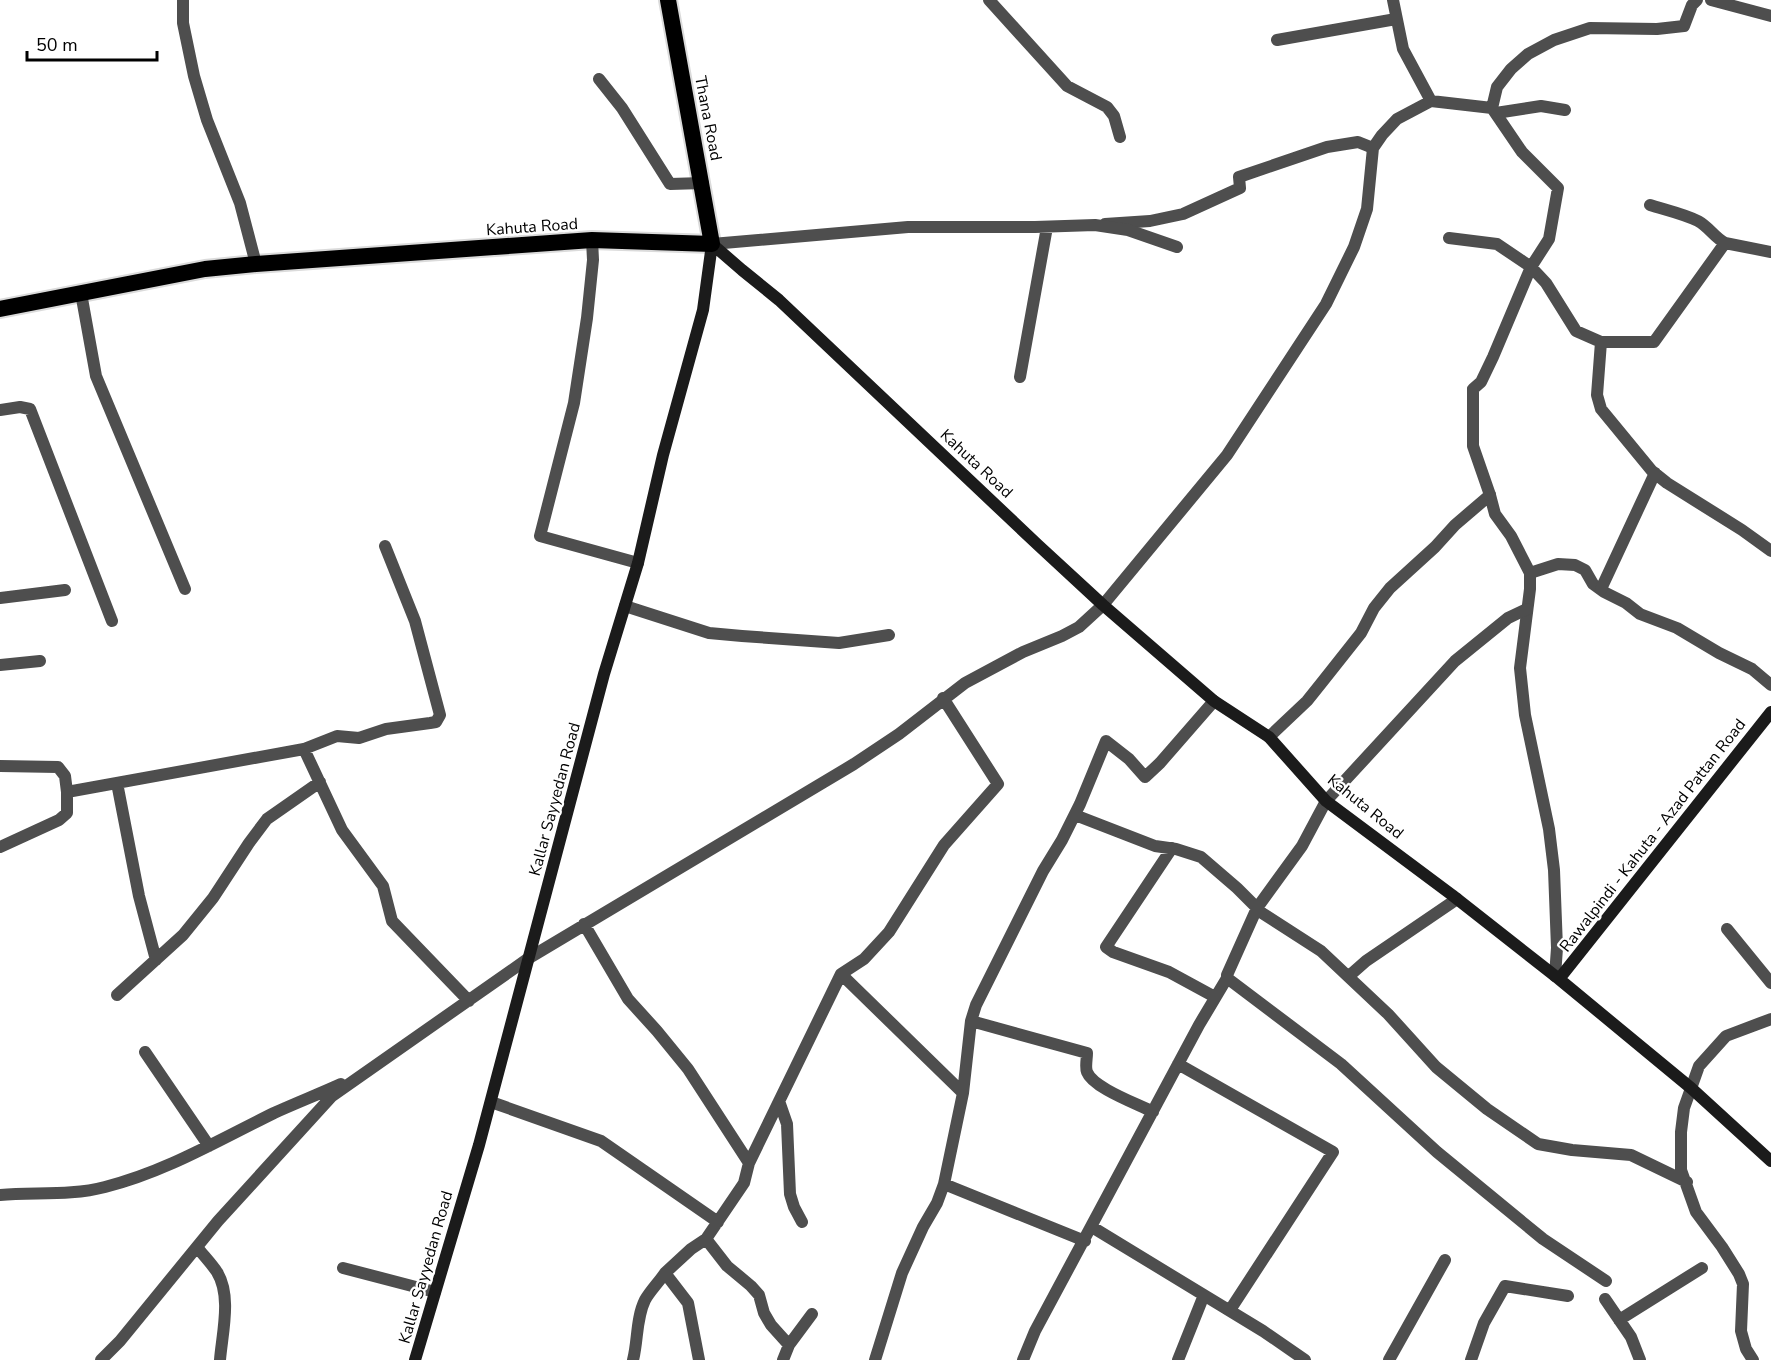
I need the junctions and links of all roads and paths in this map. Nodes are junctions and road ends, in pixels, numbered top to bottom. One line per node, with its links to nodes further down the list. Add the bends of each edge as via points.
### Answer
1 (183, 0): 26 (street, via 183,23 194,76 240,203)
2 (668, 0): 16 (highway, Thana Road)
3 (989, 0): 14 (street, via 1067,86 1107,107)
4 (1393, 0): 8 (street)
5 (1697, 0): 13 (street, via 1684,26 1590,28 1528,54 1497,87)
6 (1710, 0): 7 (street)
7 (1771, 16)
8 (1396, 19): 9 (street); 11 (street, via 1403,49)
9 (1277, 40)
10 (599, 79): 16 (street, via 670,184)
11 (1431, 101): 13 (street); 15 (street, via 1397,119)
12 (1566, 110): 13 (street, via 1541,106)
13 (1494, 111): 27 (street, via 1522,152 1558,188 1549,239)
14 (1120, 137)
15 (1373, 148): 18 (street, via 1358,142 1327,147 1239,177 1240,188 1183,214); 43 (street, via 1367,209 1354,247 1326,304 1227,455)
16 (703, 183): 23 (highway, Thana Road)
17 (1650, 205): 22 (street, via 1697,221)
18 (1095, 225): 19 (street); 24 (street, via 1128,230)
19 (1047, 227): 23 (street, via 908,227); 31 (street)
20 (1449, 238): 27 (street, via 1497,244)
21 (592, 240): 23 (highway, Kahuta Road); 26 (highway, Kahuta Road); 37 (street, via 587,318 574,403 540,537)
22 (1725, 243): 25 (street); 30 (street, via 1654,342)
23 (712, 244): 37 (main road, Kallar Sayyedan Road, via 703,310); 43 (main road, Kahuta Road, via 779,300)
24 (1177, 247)
25 (1771, 252)
26 (256, 264): 28 (highway, Kahuta Road, via 205,269)
27 (1531, 267): 30 (street, via 1546,283 1576,331); 34 (street, via 1493,357 1481,382 1473,389 1473,446)
28 (81, 293): 29 (highway, Kahuta Road); 40 (street, via 96,376)
29 (0, 309)
30 (1601, 342): 33 (street, via 1597,395 1601,409)
31 (1020, 377)
32 (0, 410): 46 (street, via 30,409)
33 (1655, 473): 36 (street); 41 (street)
34 (1490, 495): 38 (street, via 1495,513); 54 (street, via 1390,588 1361,633 1307,701)
35 (385, 546): 55 (street, via 415,621 440,716 436,722 386,729 359,738 337,736)
36 (1771, 551)
37 (638, 563): 44 (main road, Kallar Sayyedan Road)
38 (1530, 573): 41 (street, via 1558,564 1575,565 1585,570); 45 (street)
39 (65, 590): 42 (street)
40 (185, 590)
41 (1600, 590): 50 (street, via 1752,669)
42 (0, 598)
43 (1103, 605): 51 (street, via 1079,627 999,663); 52 (main road, Kahuta Road)
44 (625, 606): 47 (street, via 709,633 839,643); 68 (main road, Kallar Sayyedan Road)
45 (1527, 609): 60 (street, via 1508,618 1455,661); 72 (street, via 1520,668 1554,870)
46 (112, 621)
47 (889, 635)
48 (40, 661): 49 (street)
49 (0, 665)
50 (1771, 686)
51 (943, 698): 66 (street, via 854,764); 70 (street, via 998,783 944,846 889,932 864,959)
52 (1214, 701): 54 (main road, Kahuta Road); 61 (street, via 1146,777 1106,741)
53 (1771, 712): 72 (main road, Rawalpindi - Kahuta - Azad Pattan Road)
54 (1269, 737): 60 (main road, Kahuta Road)
55 (304, 749): 57 (street); 58 (street)
56 (0, 766): 59 (street, via 58,767 65,776)
57 (320, 782): 69 (street, via 267,819 213,898); 77 (street, via 342,830 383,886 392,921)
58 (117, 783): 59 (street); 69 (street)
59 (67, 792): 62 (street, via 67,813)
60 (1326, 801): 64 (main road, Kahuta Road); 65 (street, via 1302,846)
61 (1075, 815): 63 (street, via 1155,846); 79 (street, via 1043,871)
62 (0, 847)
63 (1172, 848): 65 (street, via 1201,857); 76 (street, via 1106,947 1169,972)
64 (1457, 899): 71 (street); 72 (main road, Kahuta Road)
65 (1257, 908): 71 (street, via 1321,951); 73 (street)
66 (584, 924): 68 (street); 90 (street, via 628,999 688,1069)
67 (1727, 929): 74 (street)
68 (530, 958): 77 (street); 86 (main road, Kallar Sayyedan Road)
69 (156, 960): 75 (street)
70 (841, 974): 84 (street); 85 (street)
71 (1349, 976): 91 (street, via 1436,1067 1538,1144 1631,1155)
72 (1557, 977): 83 (main road, Kahuta Road)
73 (1227, 978): 76 (street); 104 (street, via 1341,1064 1437,1152 1543,1239)
74 (1771, 983)
75 (117, 995)
76 (1215, 997): 81 (street)
77 (469, 1001): 82 (street)
78 (1771, 1019): 83 (street, via 1726,1036 1699,1066)
79 (971, 1021): 84 (street); 87 (street, via 1087,1053 1087,1072 1091,1078)
80 (145, 1052): 88 (street)
81 (1178, 1064): 87 (street); 109 (street, via 1333,1152)
82 (364, 1074): 88 (street); 99 (street, via 332,1096)
83 (1691, 1088): 89 (main road, Kahuta Road); 91 (street, via 1681,1132 1681,1170)
84 (963, 1093): 92 (street)
85 (779, 1101): 90 (street); 95 (street, via 787,1125 789,1194)
86 (490, 1102): 94 (street, via 601,1141); 105 (main road, Kallar Sayyedan Road)
87 (1153, 1112): 96 (street)
88 (209, 1146): 93 (street, via 105,1187 63,1194)
89 (1771, 1161)
90 (749, 1163): 94 (street, via 744,1183)
91 (1687, 1182): 126 (street, via 1696,1212 1743,1284 1741,1331)
92 (944, 1184): 98 (street); 119 (street, via 903,1273)
93 (0, 1195)
94 (718, 1222): 97 (street)
95 (802, 1222)
96 (1092, 1227): 98 (street); 106 (street)
97 (706, 1239): 103 (street); 112 (street, via 727,1266 759,1295 771,1325)
98 (1085, 1240): 120 (street)
99 (197, 1247): 113 (street); 114 (street, via 218,1274 223,1288)
100 (1445, 1260): 123 (street)
101 (343, 1268): 105 (street)
102 (1702, 1268): 111 (street)
103 (665, 1274): 116 (street, via 645,1300); 117 (street, via 688,1303)
104 (1606, 1281)
105 (435, 1292): 115 (main road, Kallar Sayyedan Road)
106 (1204, 1295): 109 (street); 121 (street)
107 (1568, 1296): 124 (street, via 1505,1286 1484,1323)
108 (1605, 1299): 111 (street)
109 (1230, 1310): 122 (street)
110 (812, 1314): 112 (street)
111 (1619, 1320): 125 (street)
112 (789, 1345): 118 (street)
113 (101, 1360)
114 (219, 1360)
115 (415, 1360)
116 (633, 1360)
117 (699, 1360)
118 (783, 1360)
119 (874, 1360)
120 (1023, 1360)
121 (1178, 1360)
122 (1304, 1360)
123 (1389, 1360)
124 (1471, 1360)
125 (1640, 1360)
126 (1753, 1360)

